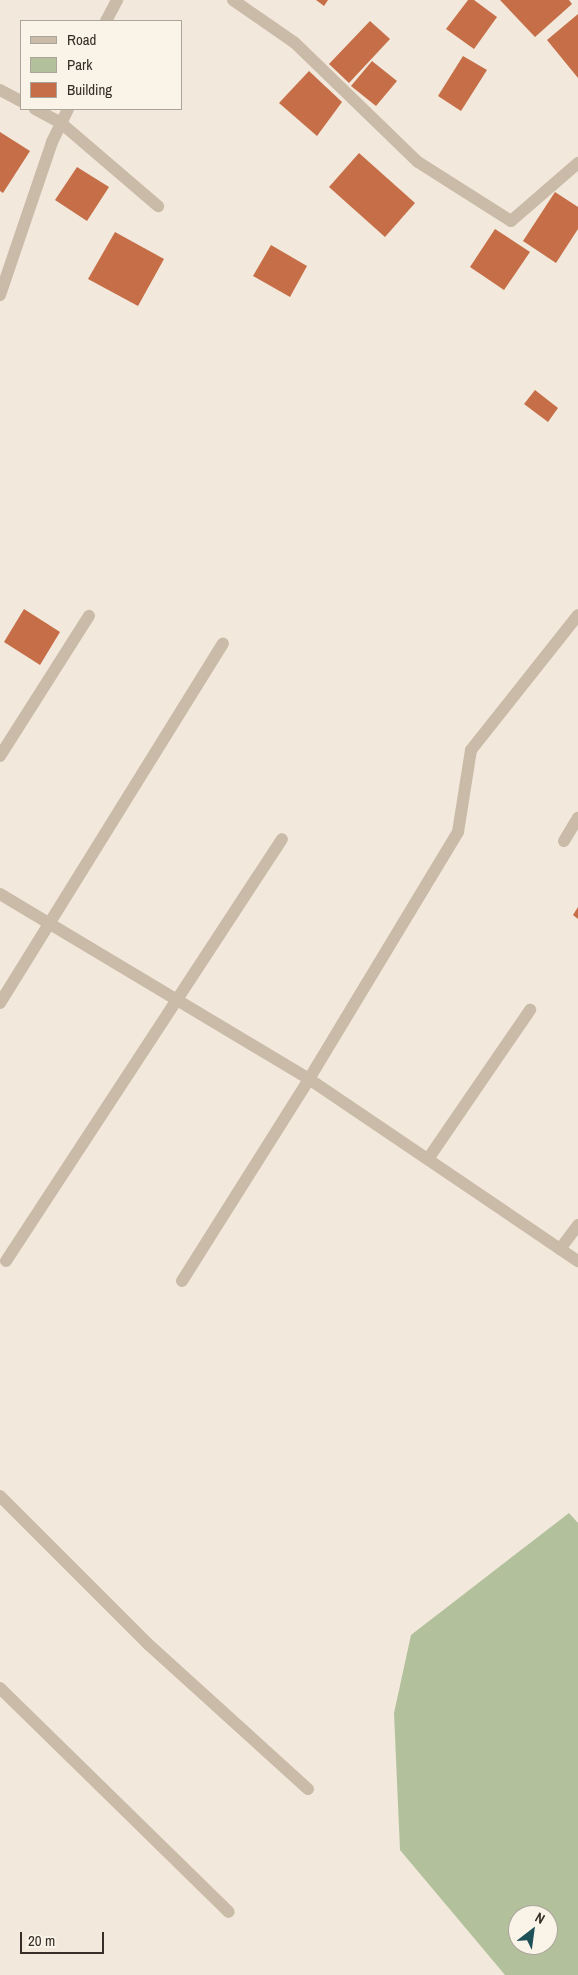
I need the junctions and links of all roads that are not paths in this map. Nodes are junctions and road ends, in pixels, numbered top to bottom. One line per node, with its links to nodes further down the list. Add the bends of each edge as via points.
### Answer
1 (117, 0): 3 (street)
2 (233, 0): 9 (street, via 295,43 418,162 510,221)
3 (107, 20)
4 (0, 90): 5 (street)
5 (20, 100)
6 (37, 110): 8 (street)
7 (68, 110): 8 (street)
8 (62, 123): 10 (street); 11 (street, via 52,142)
9 (578, 163)
10 (158, 206)
11 (0, 295)
12 (89, 616): 15 (street)
13 (578, 616): 24 (street, via 471,750 458,832)
14 (223, 643): 20 (street)
15 (0, 756)
16 (578, 818): 18 (street)
17 (282, 839): 21 (street)
18 (564, 841)
19 (0, 894): 20 (street)
20 (50, 923): 21 (street); 22 (street)
21 (177, 1000): 24 (street); 28 (street)
22 (0, 1003)
23 (530, 1010): 25 (street)
24 (309, 1079): 25 (street); 30 (street)
25 (428, 1159): 27 (street)
26 (578, 1225): 27 (street)
27 (560, 1249): 29 (street)
28 (6, 1261)
29 (578, 1261)
30 (182, 1281)
31 (0, 1496): 33 (street, via 148,1644)
32 (0, 1688): 34 (street)
33 (308, 1789)
34 (229, 1912)

